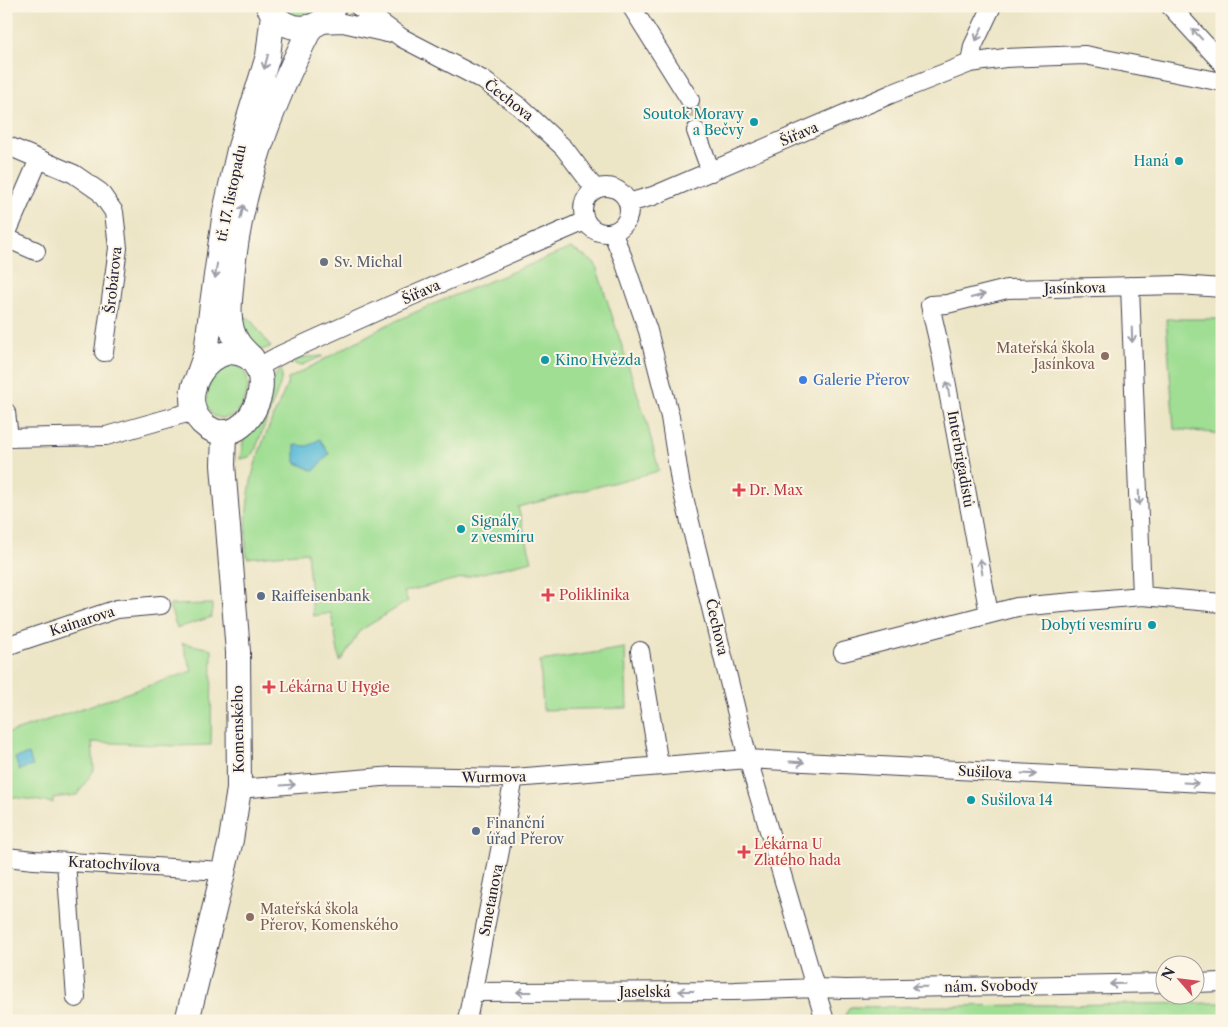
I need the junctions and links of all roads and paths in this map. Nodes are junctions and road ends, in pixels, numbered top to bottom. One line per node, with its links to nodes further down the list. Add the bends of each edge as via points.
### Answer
1 (334, 6): 7 (main road, tř. 17. listopadu, via 325,19)
2 (358, 6): 8 (street, Čechova)
3 (631, 6): 12 (street)
4 (992, 6): 9 (street, one-way to 9, via 973,46)
5 (1170, 6): 10 (street, one-way to 5)
6 (270, 9): 7 (main road, tř. 17. listopadu, via 281,22 290,26); 28 (main road, tř. 17. listopadu, one-way to 28, via 268,56 239,150 225,212 206,353)
7 (315, 25): 8 (street, Čechova, via 332,22 355,24); 27 (main road, tř. 17. listopadu, one-way to 7, via 236,340 230,321 240,218 263,137 287,74)
8 (402, 38): 17 (street, Čechova, via 483,80 520,107 564,148)
9 (970, 63): 11 (street, Šířava, via 1005,58 1085,55); 16 (street, Šířava)
10 (1222, 63)
11 (1222, 82)
12 (690, 100)
13 (696, 131): 16 (street)
14 (6, 145): 15 (street, Šrobárova)
15 (39, 159): 21 (street); 26 (street, Šrobárova, via 74,174 100,192 114,212 118,248)
16 (710, 172): 18 (street, Šířava)
17 (595, 189): 18 (street, via 615,188); 19 (street, via 584,200)
18 (628, 203): 20 (street, via 627,219)
19 (585, 220): 20 (street, via 596,231); 27 (street, Šířava)
20 (612, 232): 40 (street, Čechova, via 648,331 670,417 680,481)
21 (6, 236): 22 (street)
22 (36, 251)
23 (1130, 286): 24 (street, Jasínkova); 25 (street, Jasínkova, one-way to 23, via 947,304 1006,289); 33 (street, one-way to 33)
24 (1222, 288)
25 (930, 305): 36 (street, Interbrigadistů, one-way to 25, via 942,353)
26 (104, 352)
27 (255, 363): 28 (main road, via 238,352 222,353 208,361); 31 (main road, via 260,390 253,413 238,428)
28 (199, 373): 29 (main road, via 192,399)
29 (194, 411): 31 (main road, via 208,427); 32 (street, via 106,436)
30 (6, 412): 32 (street)
31 (224, 432): 44 (main road, Komenského, via 223,465 238,652)
32 (8, 438)
33 (1142, 596): 34 (street); 36 (street, via 1017,607)
34 (1222, 604)
35 (161, 605): 37 (street, Kainarova, via 117,609)
36 (989, 614): 39 (street)
37 (6, 646)
38 (640, 651): 41 (street)
39 (843, 652)
40 (748, 759): 41 (street, Wurmova); 43 (street, Sušilova, one-way to 43); 51 (street, Čechova)
41 (659, 765): 42 (street, Wurmova)
42 (514, 778): 44 (street, Wurmova, one-way to 42, via 394,776); 52 (street, Smetanova)
43 (1222, 784)
44 (239, 789): 47 (main road, Komenského)
45 (6, 857): 46 (street, Kratochvílova)
46 (66, 862): 47 (street, Kratochvílova); 53 (street)
47 (223, 871): 54 (main road, Komenského)
48 (1206, 982): 49 (street)
49 (1222, 982)
50 (1156, 983): 51 (street, nám. Svobody, one-way to 51)
51 (816, 988): 52 (street, Jaselská, one-way to 52); 56 (street, Čechova)
52 (473, 992): 55 (street, Smetanova)
53 (76, 998)
54 (187, 1021)
55 (467, 1021)
56 (825, 1021)

